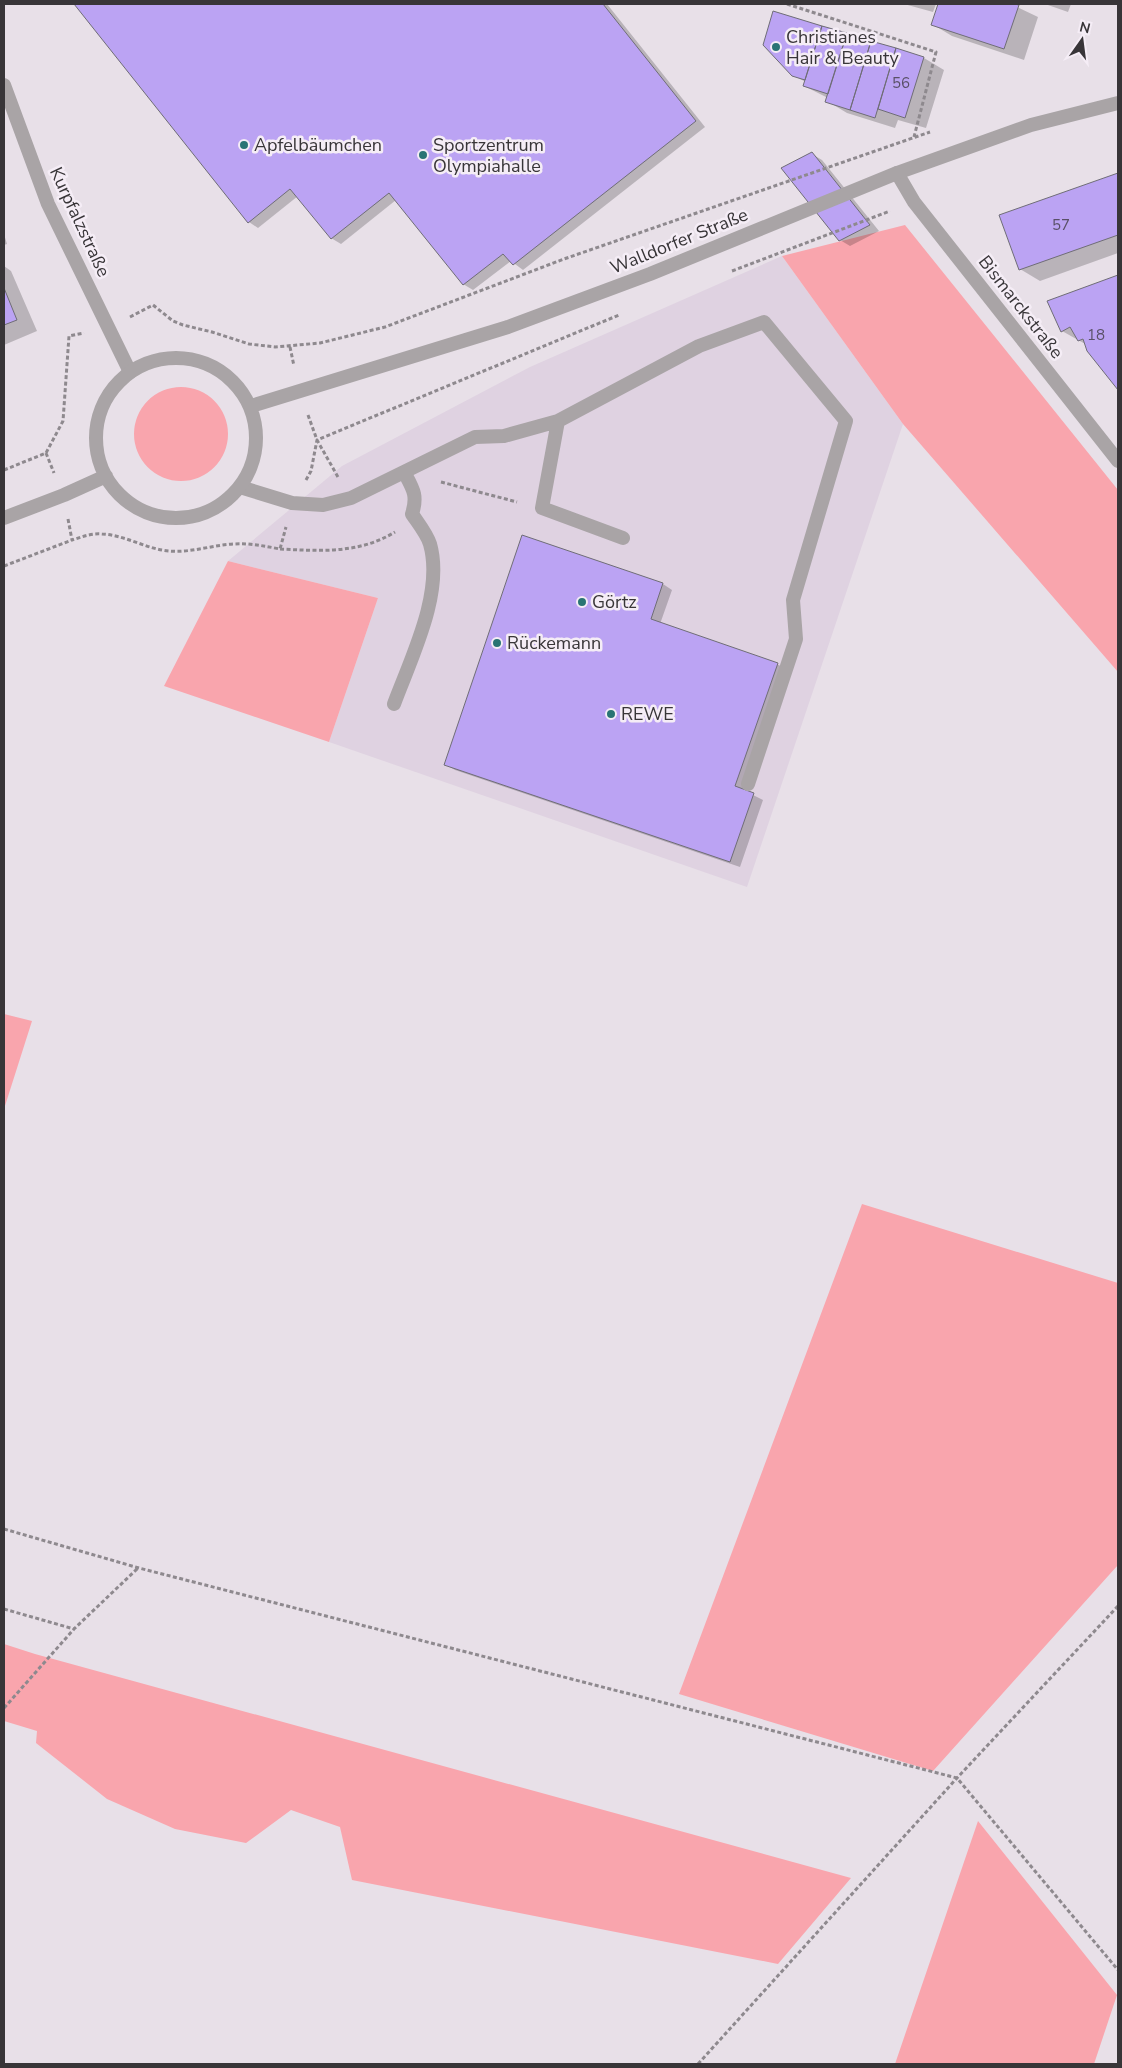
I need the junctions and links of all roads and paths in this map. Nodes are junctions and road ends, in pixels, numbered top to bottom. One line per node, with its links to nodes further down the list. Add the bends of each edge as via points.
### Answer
1 (787, 4): 4 (path, via 936,52)
2 (4, 85): 10 (street, Kurpfalzstraße, via 48,204)
3 (1118, 103): 6 (street, Walldorfer Straße, via 1031,124)
4 (914, 137)
5 (884, 148): 10 (path, via 564,259 385,326 320,343 275,348 249,344 173,321 153,305)
6 (897, 173): 7 (street, Bismarckstraße); 12 (street, Walldorfer Straße, via 650,274 508,327)
7 (914, 202): 8 (path); 16 (street, Bismarckstraße)
8 (723, 274)
9 (623, 313): 14 (path)
10 (109, 326): 11 (street, Kurpfalzstraße); 15 (path, via 69,336 63,421)
11 (130, 372): 12 (street, via 146,363 163,359 199,360 230,378); 19 (street, via 107,396 96,427 99,461)
12 (251, 406): 20 (street, via 257,439 252,464)
13 (558, 421): 18 (street, via 504,436 475,437); 24 (street); 32 (street, via 699,346 764,322 846,421 793,600 796,639)
14 (317, 440): 22 (path); 23 (path, via 311,471)
15 (46, 452): 17 (path); 21 (path)
16 (1118, 461)
17 (4, 470)
18 (404, 472): 22 (street); 24 (path); 25 (street, via 414,491 416,502)
19 (106, 476): 20 (street, via 120,495 140,509 170,518 209,511 230,498); 21 (street)
20 (240, 487): 23 (street)
21 (64, 495): 26 (street); 28 (path)
22 (350, 498): 23 (street, via 323,505)
23 (292, 503): 29 (path)
24 (542, 508): 27 (street)
25 (412, 514): 29 (path, via 404,527 382,540 357,548 319,551); 31 (street, via 429,542 434,565 430,604)
26 (4, 518)
27 (623, 538)
28 (72, 540): 29 (path, via 89,534 103,534 170,551 233,544); 30 (path)
29 (280, 549)
30 (4, 566)
31 (394, 704)
32 (748, 784)
33 (4, 1528): 34 (path)
34 (139, 1568): 37 (path); 39 (path)
35 (1118, 1606): 39 (path)
36 (4, 1609): 37 (path)
37 (74, 1629): 38 (path)
38 (4, 1708)
39 (956, 1778): 40 (path); 41 (path)
40 (1118, 1970)
41 (698, 2064)

